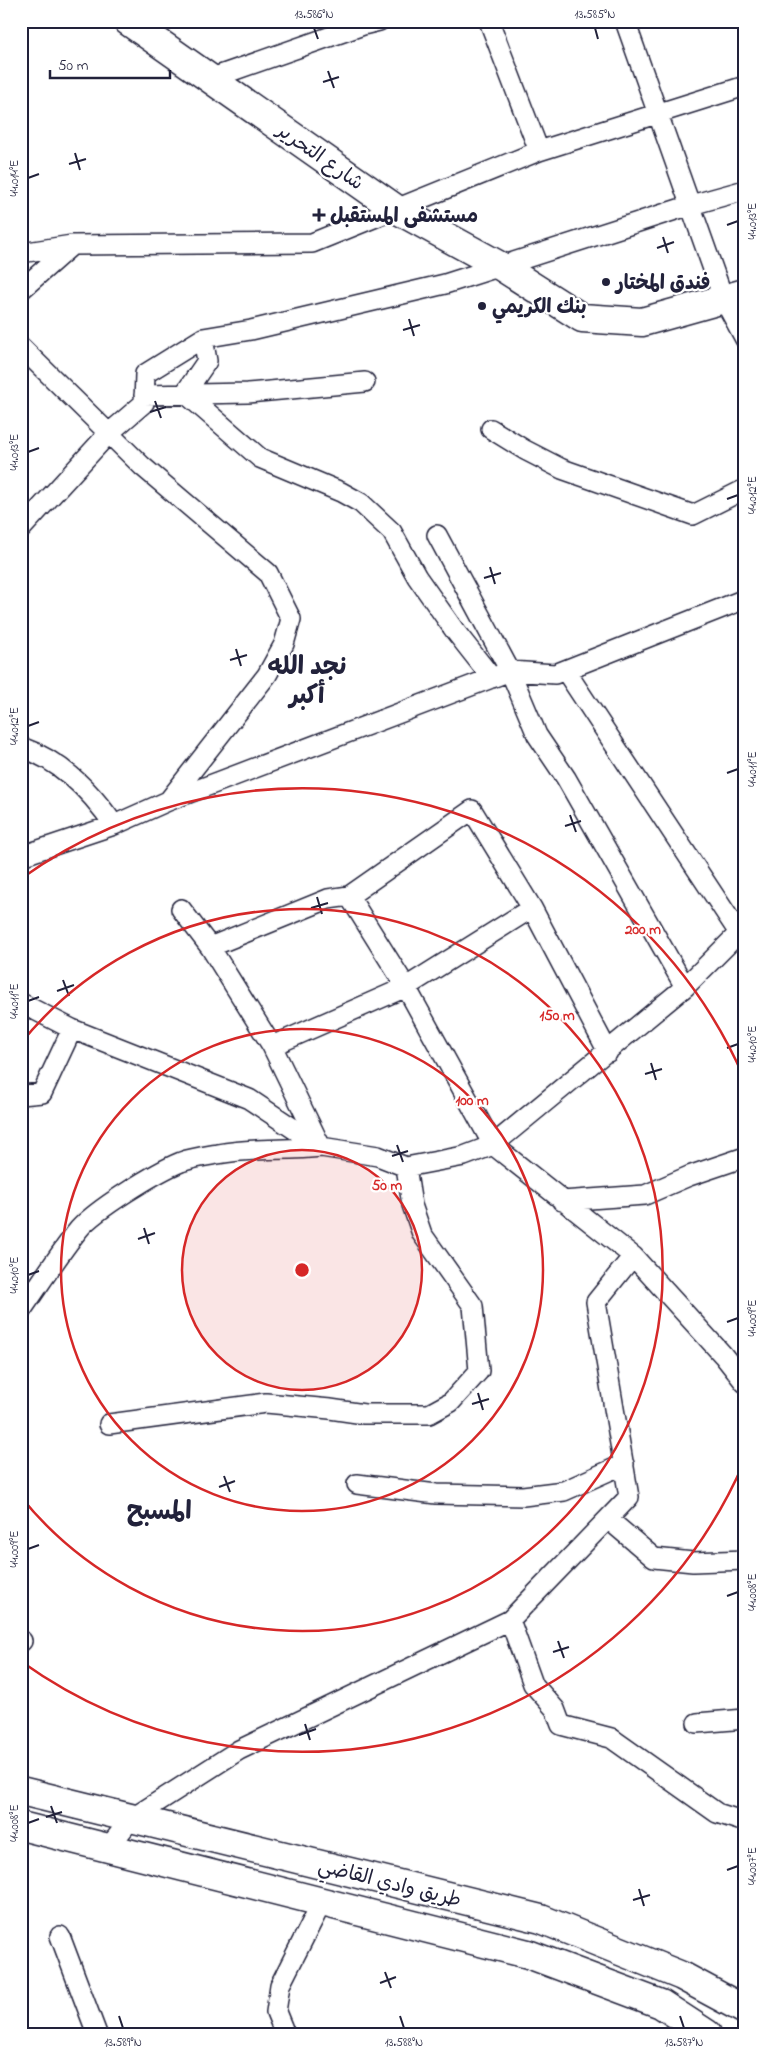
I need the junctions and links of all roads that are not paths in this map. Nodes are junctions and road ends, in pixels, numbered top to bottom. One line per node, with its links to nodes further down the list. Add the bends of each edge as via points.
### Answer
1 (128, 21): 5 (main road, شارع التحرير)
2 (489, 21): 8 (street)
3 (625, 21): 7 (street)
4 (368, 22): 5 (street)
5 (212, 78): 11 (main road, شارع التحرير)
6 (745, 86): 7 (street)
7 (658, 115): 8 (street); 10 (street)
8 (540, 151): 11 (street)
9 (745, 190): 10 (street)
10 (691, 204): 14 (street); 16 (street)
11 (396, 209): 12 (street, via 312,243); 14 (main road, شارع التحرير)
12 (72, 245): 13 (street); 15 (street)
13 (21, 253)
14 (502, 267): 16 (main road, شارع التحرير, via 582,318 642,322); 17 (street, via 445,284 260,328)
15 (21, 290)
16 (735, 296): 18 (street)
17 (203, 338): 22 (street, via 207,362); 23 (street, via 145,374)
18 (745, 339)
19 (21, 347): 20 (street)
20 (28, 363): 25 (street)
21 (365, 382): 22 (street, via 248,393)
22 (185, 393): 23 (street); 32 (street, via 260,458 341,492 367,509 392,532 417,577)
23 (144, 395): 25 (street, via 144,403)
24 (491, 430): 26 (street, via 562,469 693,515)
25 (108, 434): 27 (street); 34 (street, via 268,572 291,619 284,644 267,675)
26 (745, 489)
27 (21, 528)
28 (437, 535): 31 (street)
29 (745, 599): 30 (street)
30 (565, 670): 31 (street, via 555,674); 40 (street)
31 (510, 671): 32 (street); 43 (street, via 537,735 566,778)
32 (492, 678): 34 (street)
33 (21, 747): 35 (street, via 48,758 97,801)
34 (168, 801): 35 (street)
35 (114, 825): 36 (street)
36 (21, 856)
37 (349, 896): 38 (street, via 472,810); 41 (street, via 328,899); 42 (street)
38 (532, 908): 42 (street); 47 (street)
39 (181, 909): 41 (street)
40 (743, 931): 43 (street)
41 (210, 947): 46 (street)
42 (406, 987): 46 (street); 49 (street)
43 (685, 987): 47 (street)
44 (21, 1004): 45 (street)
45 (72, 1029): 48 (street, via 42,1094); 50 (street, via 250,1099)
46 (272, 1046): 50 (street)
47 (608, 1052): 49 (street)
48 (21, 1095)
49 (493, 1145): 52 (street, via 464,1156); 53 (street)
50 (320, 1147): 52 (street, via 378,1156); 55 (street, via 293,1150 261,1148 218,1154 181,1162 153,1177 80,1228)
51 (745, 1157): 53 (street, via 645,1195)
52 (406, 1167): 57 (street, via 412,1205 422,1234 473,1306 479,1371 451,1402 429,1414 364,1414 266,1403)
53 (562, 1201): 54 (street)
54 (633, 1256): 56 (street); 58 (street, via 596,1302)
55 (21, 1310)
56 (745, 1383)
57 (109, 1424)
58 (624, 1464): 59 (street, via 564,1491 523,1496 436,1494); 60 (street, via 629,1497)
59 (357, 1484)
60 (608, 1519): 61 (street, via 654,1558 693,1562); 62 (street)
61 (745, 1560)
62 (510, 1620): 66 (street, via 239,1750); 67 (street, via 533,1684 555,1710 561,1725 611,1738 717,1813)
63 (745, 1719): 64 (street)
64 (697, 1723)
65 (21, 1791): 66 (main road, طريق وادي القاضي)
66 (131, 1819): 69 (street); 72 (main road, طريق وادي القاضي, via 541,1919 682,1976)
67 (745, 1822)
68 (21, 1826): 69 (main road, طريق وادي القاضي)
69 (108, 1848): 70 (main road, طريق وادي القاضي)
70 (322, 1902): 74 (street, via 280,1985 276,2012); 75 (main road, طريق وادي القاضي, via 528,1954 661,2004)
71 (60, 1936): 73 (street)
72 (745, 2010)
73 (97, 2034)
74 (285, 2034)
75 (707, 2034)

